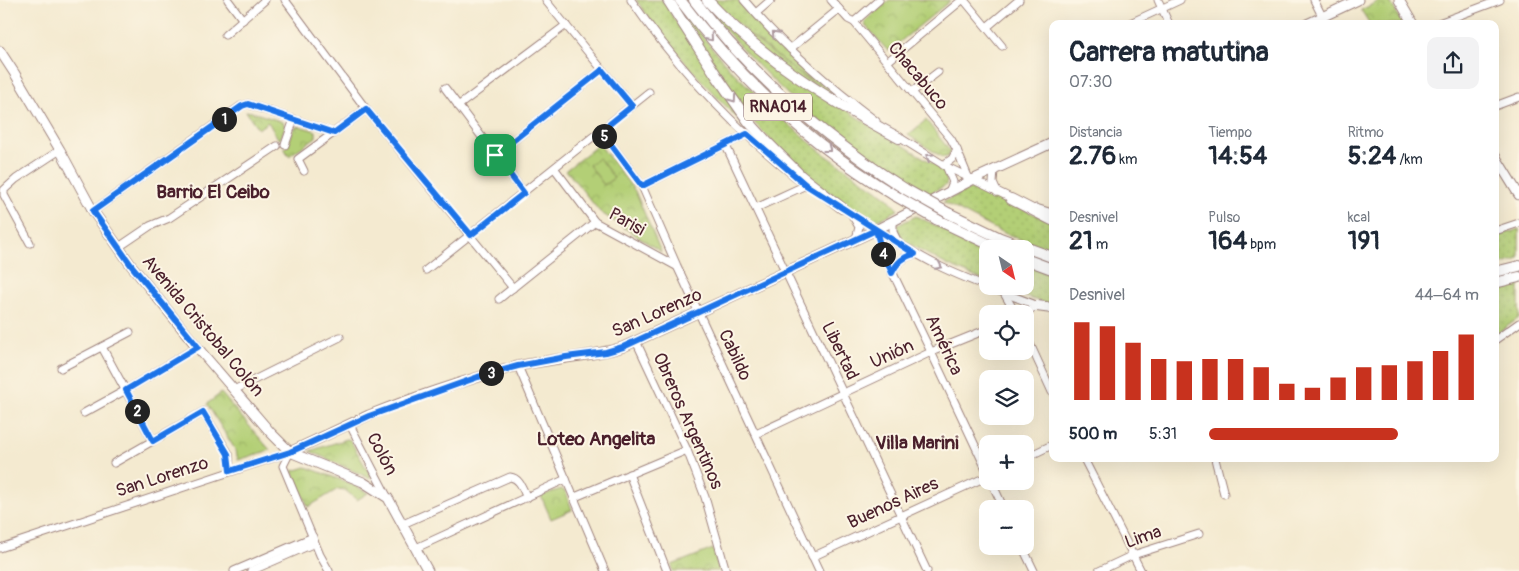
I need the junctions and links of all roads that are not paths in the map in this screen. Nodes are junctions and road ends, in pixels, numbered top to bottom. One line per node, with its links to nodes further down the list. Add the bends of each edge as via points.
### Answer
1 (228, 0): 26 (street)
2 (265, 0): 26 (street)
3 (285, 0): 49 (street)
4 (631, 0): 53 (street, via 682,67)
5 (668, 0): 74 (highway, one-way to 74, via 750,122 801,176)
6 (680, 0): 86 (highway, RNA014, one-way to 86, bridge, via 725,55 785,114 843,161 894,195)
7 (694, 0): 91 (highway, RNA014, bridge, via 740,55 792,106 845,148 905,189 948,213 1000,238)
8 (707, 0): 54 (highway, via 744,36 788,70)
9 (744, 0): 24 (street)
10 (771, 0): 24 (street)
11 (831, 0): 23 (street, Chacabuco)
12 (879, 0): 32 (street)
13 (963, 0): 34 (street); 39 (street)
14 (1019, 0): 34 (street)
15 (1158, 0): 22 (street)
16 (1180, 0): 22 (street)
17 (1314, 0): 25 (street)
18 (1358, 0): 25 (main road)
19 (1399, 0): 30 (main road)
20 (1500, 0): 31 (street)
21 (546, 1): 33 (street)
22 (1162, 8): 27 (street); 28 (street)
23 (839, 9): 32 (street, Chacabuco); 37 (street)
24 (756, 13): 37 (street, one-way to 24)
25 (1322, 16): 29 (main road)
26 (244, 20): 35 (street)
27 (1136, 20)
28 (1167, 20)
29 (1314, 20)
30 (1411, 20)
31 (1447, 20)
32 (854, 22): 39 (street, Chacabuco)
33 (566, 25): 40 (street); 47 (street)
34 (986, 27): 36 (street)
35 (225, 35)
36 (1002, 46)
37 (790, 49): 54 (street, via 836,91)
38 (0, 51): 57 (main road, Avenida Cristobal Colón)
39 (887, 62): 44 (street, Chacabuco)
40 (602, 70): 48 (street); 59 (street)
41 (938, 72): 44 (street)
42 (444, 88): 47 (street)
43 (649, 92): 48 (street)
44 (912, 92): 58 (street, Chacabuco)
45 (1519, 97): 46 (street)
46 (1499, 104)
47 (458, 106): 59 (street)
48 (632, 106): 51 (street)
49 (366, 109): 52 (street); 84 (street)
50 (294, 119): 52 (street); 75 (street, via 248,104 242,106); 89 (street, via 281,145 170,218 150,226)
51 (601, 131): 62 (street); 67 (street, Cabildo)
52 (334, 133): 63 (street, via 298,160)
53 (747, 134): 56 (street); 66 (street)
54 (899, 138): 61 (street, one-way to 54)
55 (1049, 144): 64 (main road, San Lorenzo)
56 (726, 146): 67 (street); 73 (street, Libertad)
57 (60, 150): 75 (main road, Avenida Cristobal Colón); 87 (street, via 4,190)
58 (957, 150): 61 (street); 65 (street, Chacabuco)
59 (495, 155): 70 (street)
60 (1499, 162): 71 (main road)
61 (945, 166): 65 (street); 68 (street, via 952,175 953,184)
62 (555, 169): 70 (street); 80 (street, Parisi)
63 (304, 170)
64 (994, 170): 65 (main road, San Lorenzo); 69 (street, via 993,183)
65 (970, 180): 68 (main road, San Lorenzo); 69 (street)
66 (806, 185): 73 (street); 74 (street)
67 (642, 186): 93 (street, Cabildo)
68 (949, 192): 79 (main road, San Lorenzo)
69 (997, 192): 72 (street)
70 (524, 193): 84 (street)
71 (1519, 195)
72 (1011, 199): 76 (street); 78 (highway)
73 (756, 208): 98 (street, Libertad)
74 (842, 208): 77 (street)
75 (93, 211): 89 (main road, Avenida Cristobal Colón)
76 (1049, 212)
77 (852, 215): 82 (street); 85 (street, via 859,227)
78 (1049, 218)
79 (893, 221): 82 (main road, San Lorenzo); 88 (street, via 894,235)
80 (595, 222): 93 (street, Parisi); 103 (street)
81 (1519, 223): 83 (street)
82 (876, 230): 85 (main road, San Lorenzo); 88 (street); 99 (street, América)
83 (1499, 230)
84 (471, 235): 96 (street); 103 (street)
85 (856, 239): 98 (main road, San Lorenzo)
86 (980, 240)
87 (30, 243)
88 (900, 245): 90 (street)
89 (119, 247): 119 (main road, Avenida Cristobal Colón)
90 (915, 254): 99 (street, via 898,262); 102 (street, one-way to 102)
91 (1049, 256)
92 (1034, 262): 95 (highway)
93 (676, 266): 111 (street, Cabildo)
94 (1519, 266): 97 (highway)
95 (1049, 267)
96 (426, 270)
97 (1499, 271)
98 (785, 272): 111 (main road, San Lorenzo); 127 (street, Libertad)
99 (892, 273): 120 (street, América)
100 (1519, 277): 101 (highway)
101 (1499, 283)
102 (979, 284)
103 (513, 288): 105 (street)
104 (1005, 295): 106 (street); 107 (street)
105 (500, 299)
106 (1011, 305)
107 (1038, 306): 108 (street); 109 (highway); 110 (street)
108 (1034, 308)
109 (1049, 308)
110 (1049, 311)
111 (698, 312): 117 (main road, San Lorenzo); 130 (street, Cabildo)
112 (1519, 323): 116 (street)
113 (130, 332): 118 (street)
114 (979, 332): 120 (street, Unión)
115 (340, 336): 126 (street)
116 (1499, 337)
117 (636, 341): 122 (main road, San Lorenzo, via 606,352); 133 (street, Obreros Argentinos)
118 (102, 347): 123 (street); 125 (street)
119 (198, 347): 125 (street); 126 (main road, Avenida Cristobal Colón)
120 (932, 352): 127 (street, Unión); 136 (street, América)
121 (1034, 353): 124 (street)
122 (518, 366): 129 (main road, San Lorenzo, via 409,401); 142 (street)
123 (61, 368)
124 (1049, 385)
125 (126, 390): 128 (street); 131 (street)
126 (234, 390): 134 (main road, Avenida Cristobal Colón)
127 (844, 393): 130 (street, Unión); 148 (street, Libertad)
128 (84, 413)
129 (350, 425): 134 (main road, San Lorenzo); 146 (street, Colón)
130 (756, 434): 156 (street, Cabildo)
131 (153, 441): 139 (street); 140 (street, via 203,412 228,454)
132 (1049, 446): 135 (street)
133 (687, 450): 141 (street); 163 (street, Obreros Argentinos, via 706,498)
134 (290, 452): 140 (street, San Lorenzo); 146 (main road, Avenida Cristobal Colón, via 363,482); 151 (street, via 283,466)
135 (1034, 454)
136 (979, 455)
137 (1086, 462): 155 (street)
138 (1216, 462): 144 (street)
139 (114, 463)
140 (230, 471): 152 (street, San Lorenzo)
141 (630, 474): 145 (street); 162 (street)
142 (566, 479): 145 (street); 147 (street)
143 (979, 479): 148 (street, Buenos Aires)
144 (1224, 494)
145 (575, 497): 161 (street)
146 (388, 498): 149 (main road, Avenida Cristobal Colón)
147 (527, 498): 149 (street, via 518,480 510,477); 153 (street)
148 (901, 515): 156 (street, Buenos Aires); 165 (street, Libertad)
149 (403, 524): 153 (main road, Avenida Cristobal Colón)
150 (1199, 534): 155 (street, Lima)
151 (314, 540): 157 (street); 158 (street); 159 (street)
152 (0, 548)
153 (416, 548): 160 (main road, Avenida Cristobal Colón)
154 (1026, 555): 166 (street)
155 (1133, 555): 167 (street, Lima); 168 (street)
156 (812, 557): 164 (street, Cabildo)
157 (236, 571)
158 (251, 571)
159 (329, 571)
160 (428, 571)
161 (605, 571)
162 (667, 571)
163 (726, 571)
164 (819, 571)
165 (927, 571)
166 (1034, 571)
167 (1099, 571)
168 (1141, 571)

